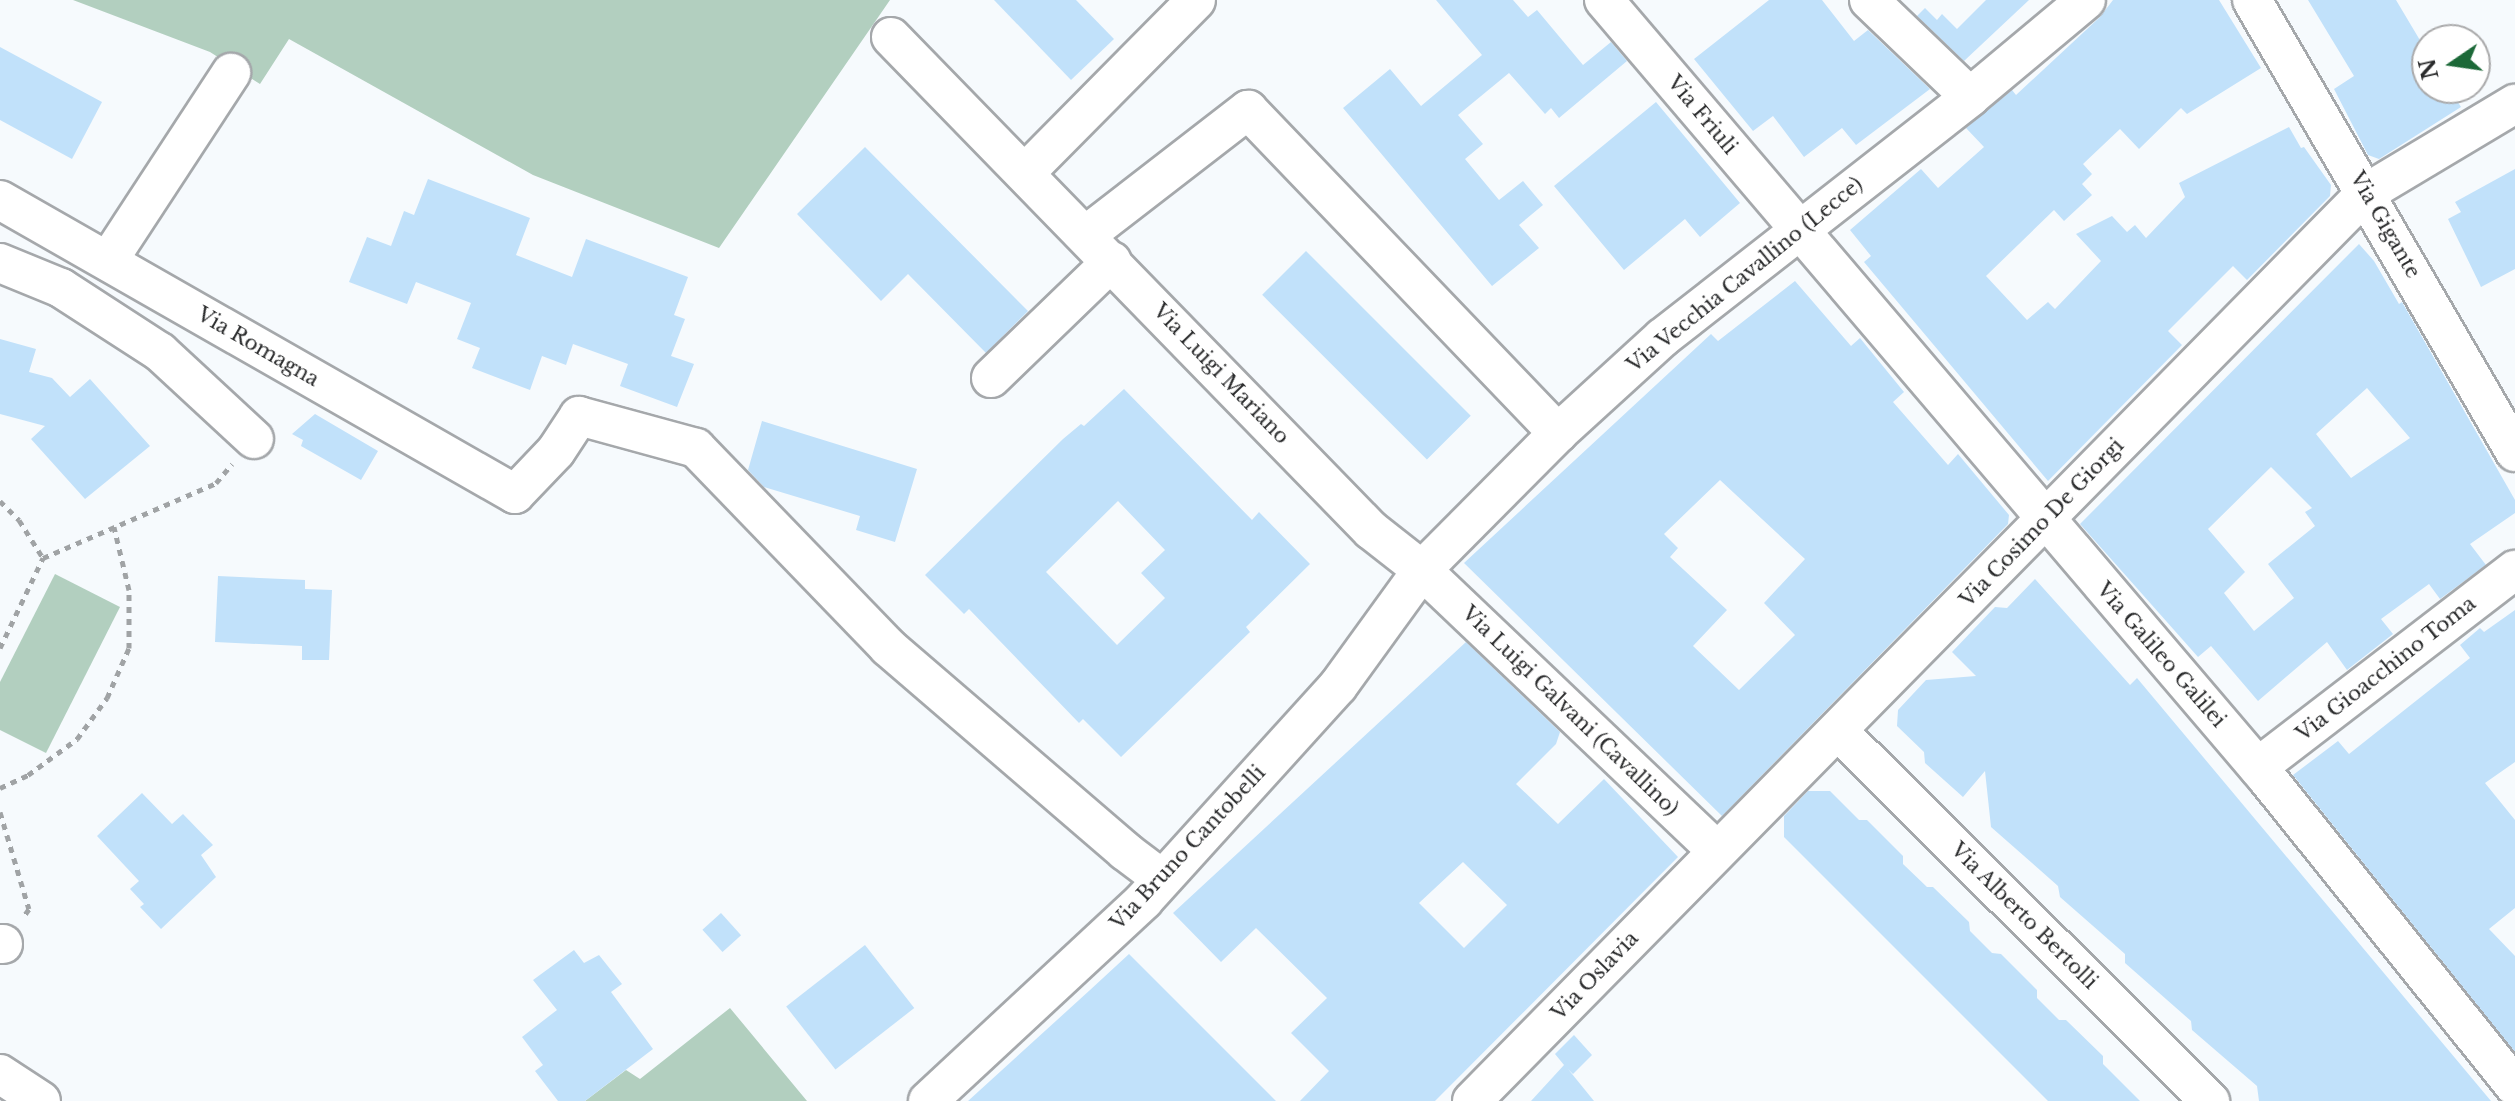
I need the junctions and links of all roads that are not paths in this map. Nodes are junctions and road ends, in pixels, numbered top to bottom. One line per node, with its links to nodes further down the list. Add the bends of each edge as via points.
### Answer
1 (1196, 0): 10 (street)
2 (1604, 0): 13 (street, Via Friuli)
3 (1869, 0): 8 (street)
4 (2086, 0): 8 (street, Via Vecchia Cavallino (Lecce))
5 (2252, 0): 11 (street, Via Gigante)
6 (891, 37): 10 (street, Via Luigi Mariano)
7 (231, 73): 15 (street)
8 (1970, 97): 13 (street, Via Vecchia Cavallino (Lecce))
9 (2515, 104): 11 (street, Via Cosimo De Giorgi)
10 (1025, 173): 14 (street, Via Luigi Mariano)
11 (2366, 193): 20 (street, Via Gigante); 21 (street, Via Cosimo De Giorgi)
12 (0, 200): 15 (street, Via Romagna)
13 (1800, 230): 18 (street, Via Vecchia Cavallino (Lecce), via 1662,338); 21 (street, Via Galileo Galilei)
14 (1099, 248): 17 (street); 18 (street, via 1248,110); 22 (street, Via Luigi Mariano, via 1371,530)
15 (108, 261): 27 (street, Via Romagna, via 515,494 556,451 579,416 696,448 888,647)
16 (0, 263): 19 (street, via 61,288 160,352)
17 (991, 378)
18 (1558, 433): 22 (street, Via Vecchia Cavallino (Lecce))
19 (254, 439)
20 (2515, 452)
21 (2044, 520): 24 (street, Via Cosimo De Giorgi); 25 (street, Via Galileo Galilei)
22 (1422, 570): 26 (street, Via Luigi Galvani (Cavallino)); 27 (street, Via Bruno Cantobelli, via 1338,686)
23 (2515, 570): 25 (street, Via Gioacchino Toma)
24 (1838, 731): 26 (street, Via Cosimo De Giorgi); 33 (street, Via Alberto Bertolli)
25 (2258, 767): 29 (street, Via Galileo Galilei)
26 (1717, 851): 32 (street, Via Oslavia)
27 (1162, 879): 31 (street, Via Bruno Cantobelli)
28 (0, 1074): 30 (street)
29 (2515, 1087)
30 (41, 1101)
31 (928, 1101)
32 (1472, 1101)
33 (2210, 1101)

